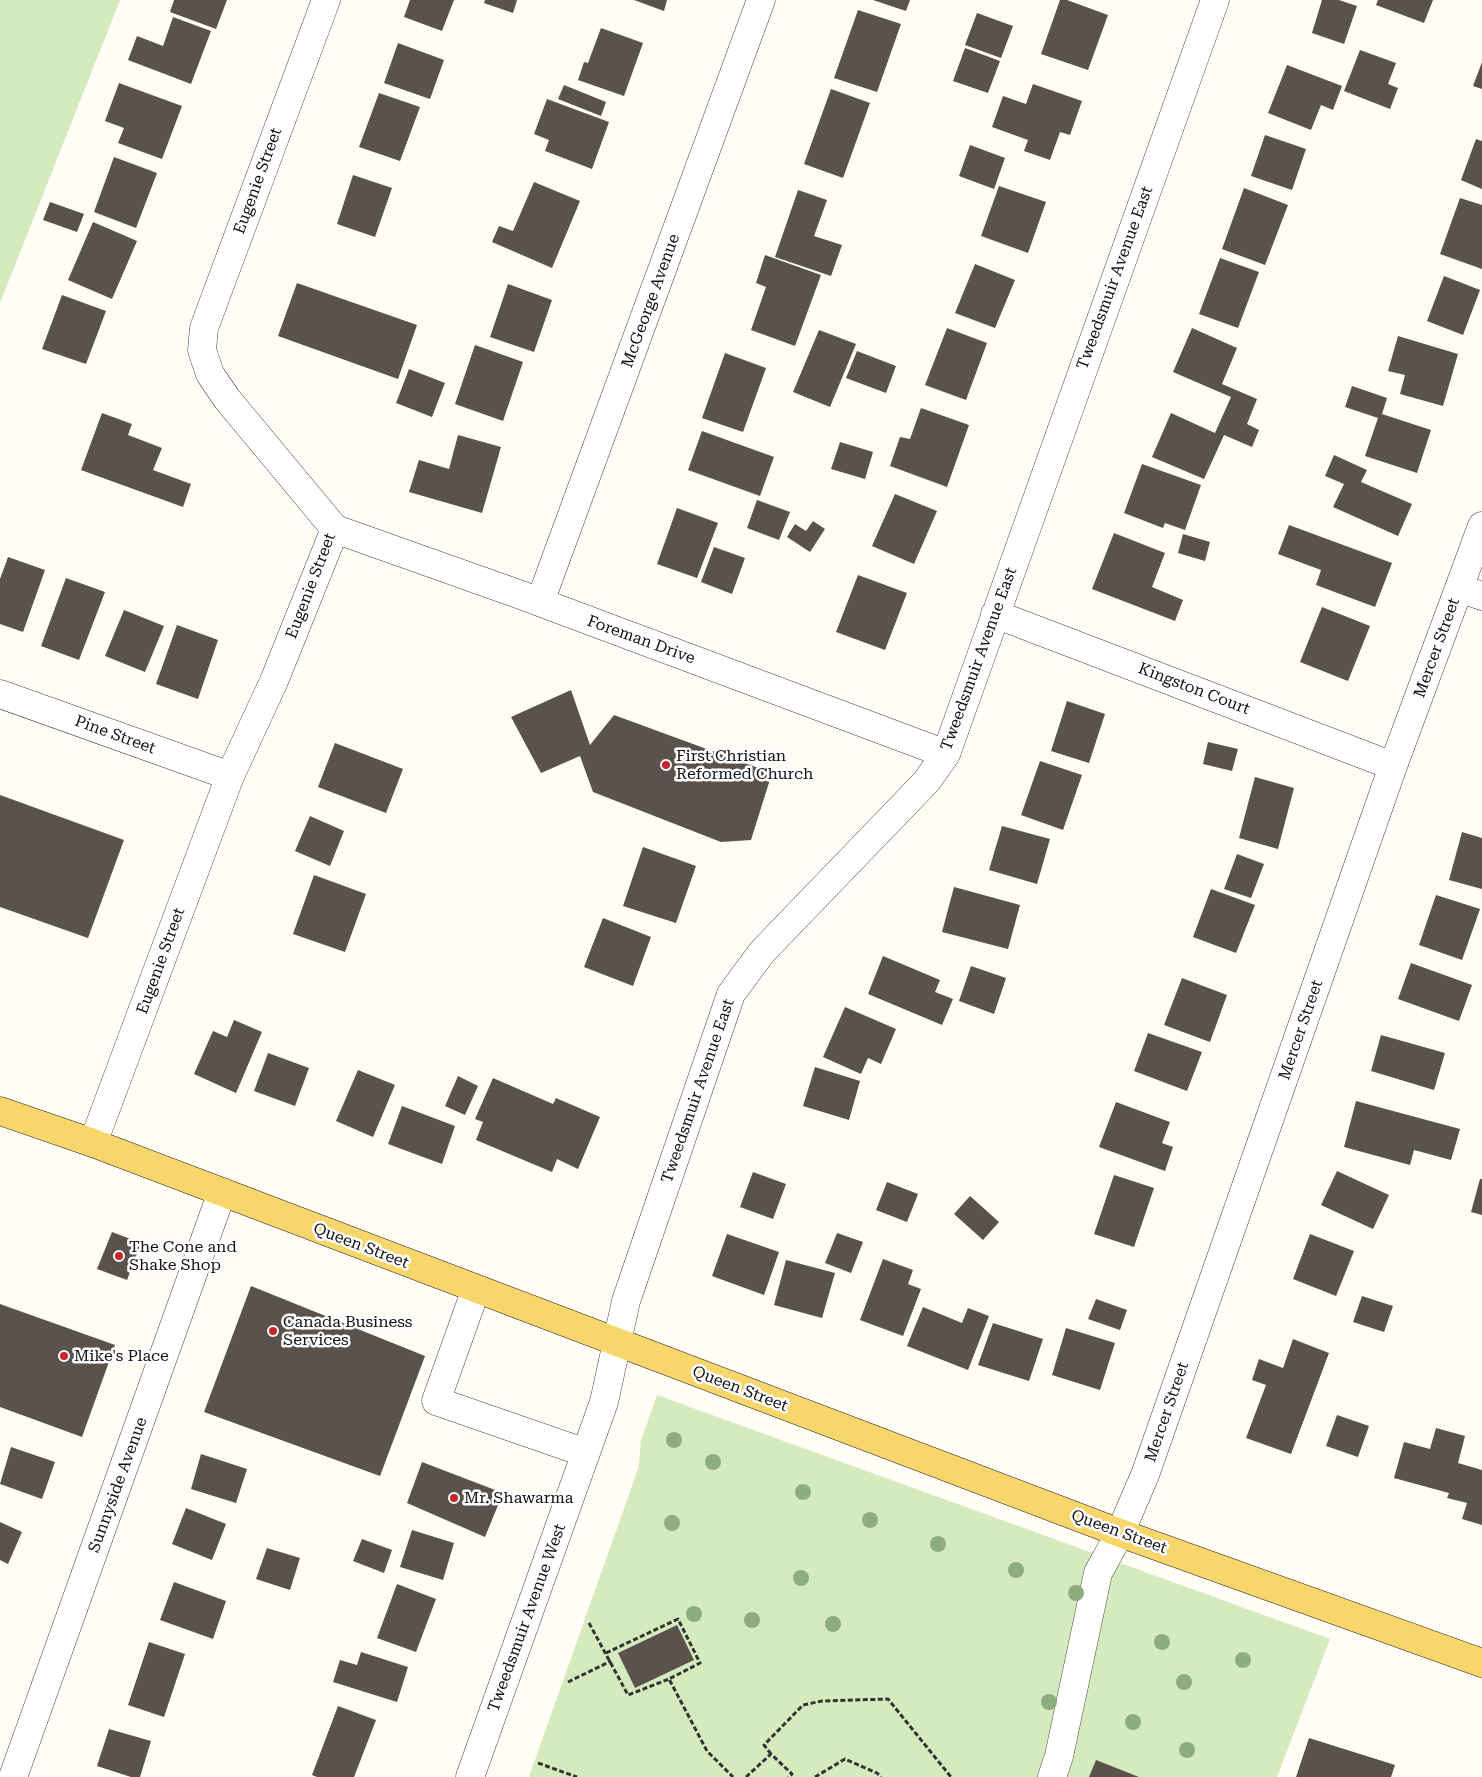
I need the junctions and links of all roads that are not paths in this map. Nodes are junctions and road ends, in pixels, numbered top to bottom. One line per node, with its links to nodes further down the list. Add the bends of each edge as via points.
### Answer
1 (326, 0): 5 (street, Eugenie Street, via 204,328 202,350 210,374 227,399)
2 (761, 0): 7 (street, McGeorge Avenue)
3 (1215, 0): 8 (street, Tweedsmuir Avenue East)
4 (1482, 526): 6 (street, Mercer Street)
5 (336, 529): 7 (street, Foreman Drive); 12 (street, Eugenie Street, via 274,680)
6 (1471, 592): 11 (street, Mercer Street)
7 (540, 602): 10 (street, Foreman Drive)
8 (995, 614): 10 (street, Tweedsmuir Avenue East); 11 (street, Kingston Court)
9 (0, 694): 12 (street, Pine Street)
10 (946, 754): 17 (street, Tweedsmuir Avenue East, via 926,782 762,952 731,994 626,1301)
11 (1393, 766): 19 (street, Mercer Street, via 1145,1475)
12 (230, 776): 14 (street, Eugenie Street)
13 (0, 1111): 14 (main road, Queen Street)
14 (94, 1142): 15 (main road, Queen Street)
15 (222, 1192): 16 (main road, Queen Street); 21 (street, Sunnyside Avenue)
16 (476, 1290): 17 (main road, Queen Street); 18 (street, via 436,1401)
17 (618, 1344): 18 (street, Tweedsmuir Avenue West, via 604,1402); 19 (main road, Queen Street)
18 (586, 1453): 22 (street, Tweedsmuir Avenue West)
19 (1120, 1533): 20 (main road, Queen Street); 23 (street, Mercer Street, via 1098,1573)
20 (1482, 1663)
21 (13, 1777)
22 (470, 1777)
23 (1052, 1777)

